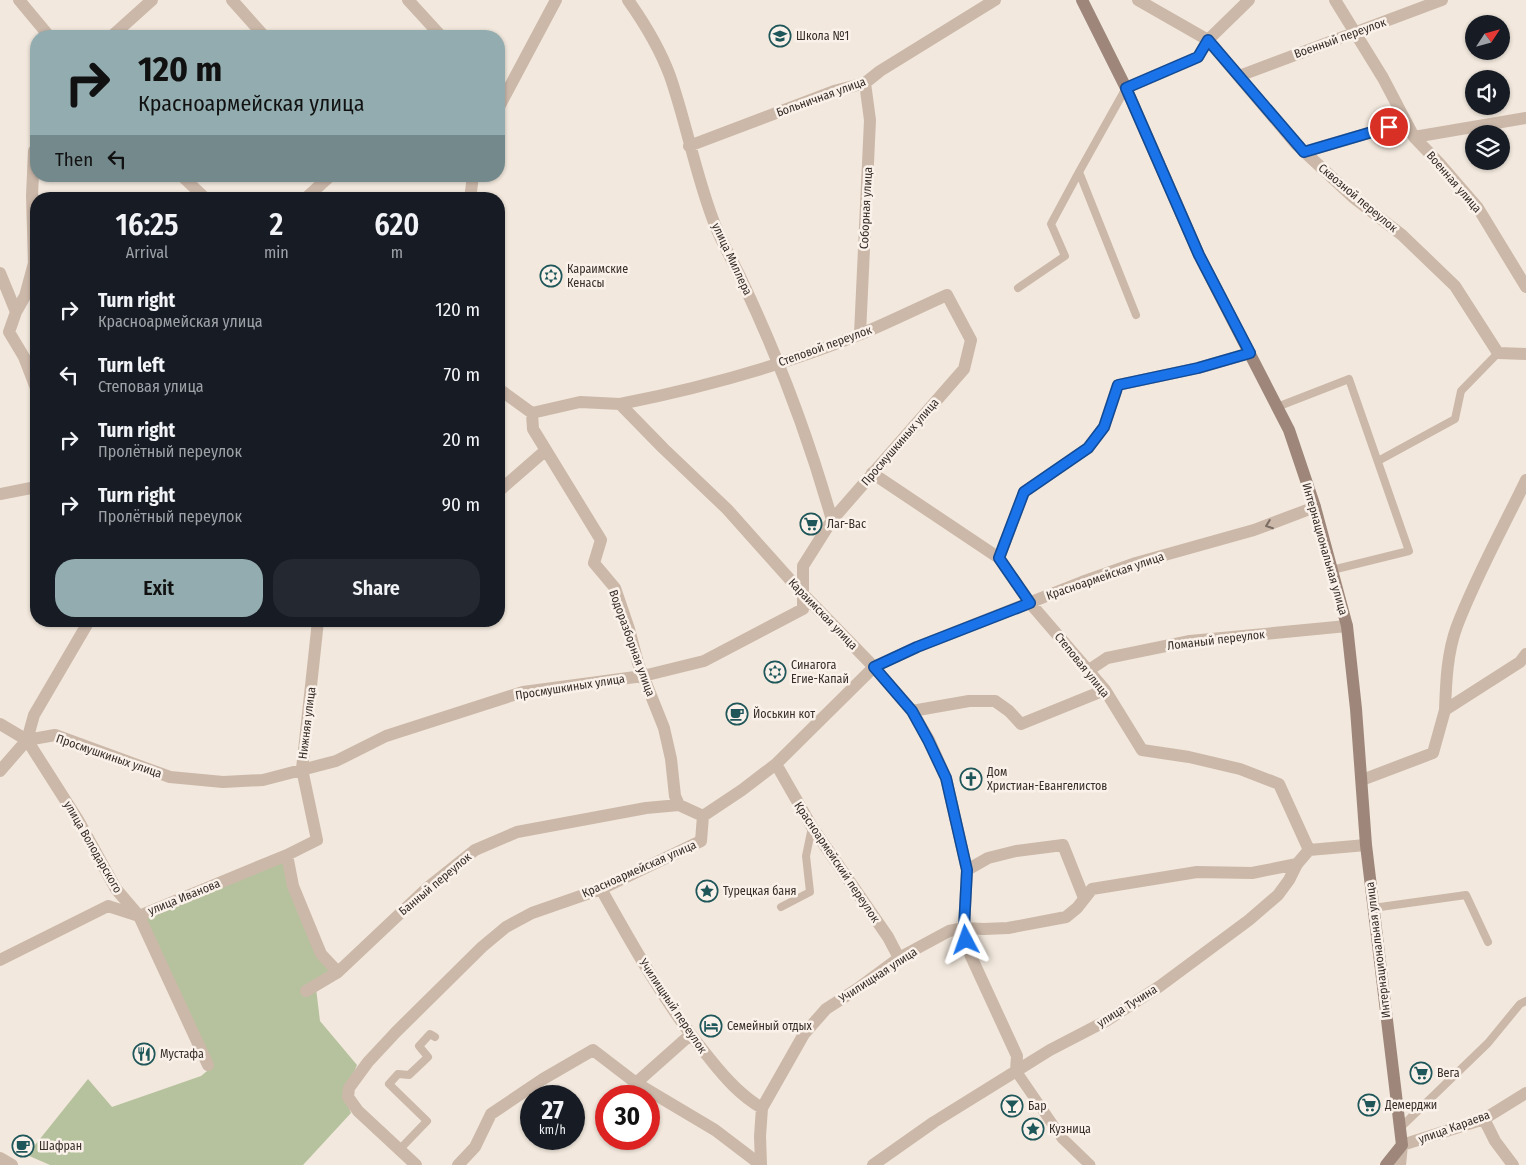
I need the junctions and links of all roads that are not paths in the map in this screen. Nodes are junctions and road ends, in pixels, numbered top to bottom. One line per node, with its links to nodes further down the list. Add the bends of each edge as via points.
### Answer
1 (19, 0): 13 (street)
2 (152, 0): 14 (street)
3 (232, 0): 15 (street)
4 (408, 0): 16 (street)
5 (556, 0): 21 (street)
6 (628, 0): 26 (street, улица Миллера, via 647,27 669,76)
7 (995, 0): 20 (street, Больничная улица)
8 (1082, 0): 22 (main road, Интернациональная улица)
9 (1138, 0): 18 (street, Сквозной переулок)
10 (1249, 0): 18 (street)
11 (1334, 0): 17 (street, Военная улица)
12 (1442, 0): 17 (street, Военный переулок)
13 (44, 30)
14 (119, 30)
15 (259, 30)
16 (436, 30)
17 (1354, 33): 19 (street, Военный переулок); 24 (street, Военная улица)
18 (1208, 40): 19 (street, Сквозной переулок); 22 (street, via 1198,57)
19 (1239, 76): 27 (street, Сквозной переулок)
20 (865, 83): 26 (street, Больничная улица, via 834,91); 39 (street, Соборная улица, via 870,120)
21 (505, 86)
22 (1126, 88): 28 (lane); 41 (main road, Интернациональная улица, via 1199,255)
23 (1526, 118): 25 (street)
24 (1406, 122): 25 (street, Военная улица); 27 (street)
25 (1414, 137): 34 (street, Военная улица, via 1478,208)
26 (690, 146): 44 (street, улица Миллера, via 700,186 716,227)
27 (1304, 152): 42 (street, Сквозной переулок, via 1354,198 1402,235 1455,286)
28 (1079, 172): 35 (lane, via 1051,224 1065,256); 38 (lane)
29 (188, 182): 31 (street)
30 (323, 182): 32 (street)
31 (199, 192)
32 (313, 192)
33 (0, 273): 37 (street)
34 (1526, 287)
35 (1018, 288)
36 (30, 294): 37 (street)
37 (16, 312): 40 (street)
38 (1136, 315)
39 (860, 334): 44 (street, Степовой переулок); 45 (street, Степовой переулок, via 947,295 971,340)
40 (5, 335): 46 (street, via 24,356)
41 (1250, 353): 49 (main road, Интернациональная улица); 60 (street, via 1118,385 1104,427 1088,448 1024,492)
42 (1498, 353): 43 (street); 52 (lane, via 1461,391 1455,419)
43 (1526, 354)
44 (778, 363): 48 (street, Степовой переулок); 59 (street, улица Миллера, via 808,442)
45 (964, 368): 53 (street, Просмушкиных улица)
46 (30, 372)
47 (505, 393): 50 (street)
48 (620, 404): 50 (street, via 580,402); 62 (street, Караимская улица, via 728,510)
49 (1277, 407): 52 (lane, via 1349,379); 58 (main road, Интернациональная улица, via 1289,430)
50 (532, 413): 51 (street, Водоразборная улица, via 533,429)
51 (546, 450): 55 (street); 70 (street, Водоразборная улица, via 601,540 594,563 615,588)
52 (1378, 460): 61 (lane, via 1409,551)
53 (872, 472): 59 (street, Просмушкиных улица); 60 (street, Степовая улица)
54 (1526, 480): 72 (street, via 1456,628 1446,678)
55 (505, 486)
56 (30, 488): 57 (street)
57 (0, 494)
58 (1315, 507): 61 (main road, Интернациональная улица); 63 (street, Красноармейская улица, one-way to 63, via 1254,530 1136,563)
59 (832, 520): 62 (street, Просмушкиных улица, via 803,566)
60 (999, 558): 63 (street, Степовая улица)
61 (1332, 570): 64 (main road, Интернациональная улица)
62 (803, 594): 68 (street, Караимская улица); 70 (street, Просмушкиных улица, via 803,609 712,657)
63 (1030, 603): 68 (street, Красноармейская улица); 69 (street, Степовая улица)
64 (1347, 626): 69 (street, Ломаный переулок, via 1190,641 1107,658); 79 (main road, Интернациональная улица)
65 (85, 627): 75 (street, via 34,715)
66 (317, 627): 77 (street, Нижняя улица)
67 (1526, 654): 72 (street, via 1520,662)
68 (874, 667): 73 (street, Караимская улица); 76 (street, Красноармейская улица)
69 (1089, 670): 71 (street, Степовая улица)
70 (643, 676): 77 (street, Просмушкиных улица, via 523,692 386,736 336,761); 80 (street, Водоразборная улица, via 664,728)
71 (1104, 690): 73 (street, via 1021,724 995,701 969,701); 84 (street, Степовая улица, via 1142,750 1240,769 1279,784)
72 (1445, 710): 79 (street, via 1433,753)
73 (912, 711): 87 (street, Караимская улица, via 946,778)
74 (2, 727): 75 (street, улица Володарского)
75 (27, 740): 77 (street, Просмушкиных улица, via 55,735 170,777 223,782 263,780); 78 (street); 92 (street, улица Володарского, via 78,820 116,889)
76 (776, 764): 81 (street, Красноармейская улица); 82 (street, Красноармейский переулок)
77 (302, 769): 85 (street, Нижняя улица, via 317,840)
78 (0, 771)
79 (1362, 780): 83 (main road, Интернациональная улица)
80 (679, 806): 81 (street, Банный переулок); 97 (street, Банный переулок, via 646,808 518,832 475,850 426,889)
81 (703, 816): 88 (street, Красноармейская улица, via 701,841)
82 (812, 827): 90 (lane, via 806,856 810,892); 95 (street, Красноармейский переулок)
83 (1366, 845): 84 (street); 91 (main road, Интернациональная улица)
84 (1309, 850): 86 (street, улица Тучина)
85 (287, 855): 92 (street, улица Иванова); 97 (street, via 294,886 321,954)
86 (1297, 864): 89 (street, Училищная улица, via 1252,873 1197,872 1092,889); 103 (street, улица Тучина, via 1278,895 1175,975 1106,1021)
87 (967, 870): 89 (street, via 988,858 1063,845); 93 (street, Караимская улица)
88 (602, 889): 100 (street, Училищный переулок, via 638,956); 110 (street, Красноармейская улица, via 532,913 506,927 368,1062 349,1088 348,1097 358,1111)
89 (1084, 898): 93 (street, Училищная улица, via 1066,917 1008,928)
90 (781, 907)
91 (1374, 908): 94 (lane, via 1466,895); 108 (main road, Интернациональная улица)
92 (138, 916): 96 (street, улица Иванова, via 108,906); 102 (street, улица Володарского)
93 (964, 928): 95 (street, Училищная улица, via 948,930); 103 (street, Караимская улица, via 969,952 1017,1056)
94 (1488, 942)
95 (899, 958): 106 (street, Училищная улица, via 826,1009 804,1034)
96 (0, 960)
97 (338, 972): 98 (street, Банный переулок)
98 (306, 991)
99 (1526, 1001): 108 (lane, via 1488,1043)
100 (690, 1035): 104 (street); 106 (street, Училищный переулок, via 725,1078 748,1101)
101 (435, 1037): 110 (lane, via 430,1034 419,1046 428,1057 409,1075 398,1074 389,1084 427,1121)
102 (208, 1065)
103 (1016, 1072): 116 (street, улица Тучина, via 934,1122); 117 (street, Караимская улица, via 1062,1138)
104 (636, 1083): 114 (street, via 593,1050 491,1114 475,1147); 115 (street, via 714,1130)
105 (1526, 1093): 107 (street, улица Караева)
106 (762, 1108): 115 (street, Училищная улица)
107 (1484, 1119): 109 (street, улица Караева); 120 (street)
108 (1400, 1128): 109 (main road, Интернациональная улица)
109 (1402, 1145): 118 (main road, улица Караева); 119 (street)
110 (399, 1150): 113 (street)
111 (0, 1158): 112 (street)
112 (12, 1165)
113 (416, 1165)
114 (458, 1165)
115 (761, 1165)
116 (873, 1165)
117 (1090, 1165)
118 (1386, 1165)
119 (1400, 1165)
120 (1512, 1165)

